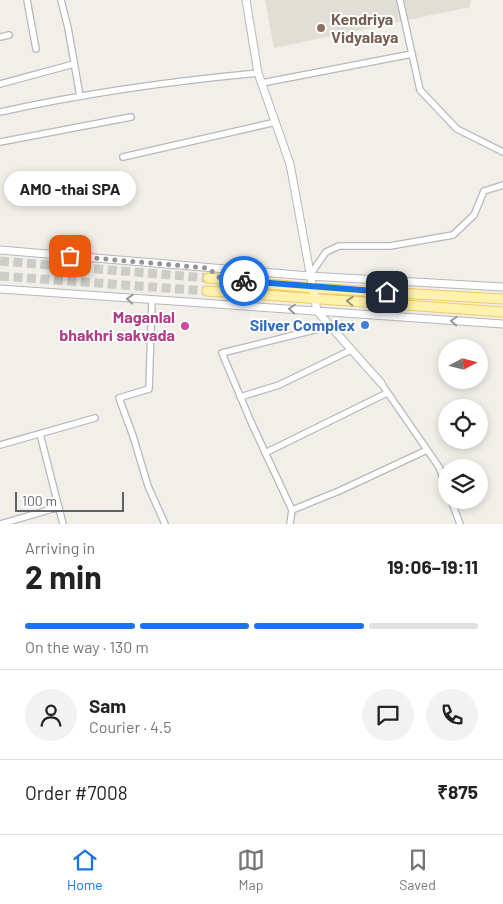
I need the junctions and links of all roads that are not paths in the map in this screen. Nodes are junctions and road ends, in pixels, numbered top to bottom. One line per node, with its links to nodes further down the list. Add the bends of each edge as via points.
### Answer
1 (27, 0): 7 (street)
2 (61, 0): 9 (street)
3 (246, 0): 10 (street)
4 (400, 0): 8 (street)
5 (9, 35): 6 (street)
6 (0, 37)
7 (36, 49)
8 (412, 54): 11 (street); 18 (street, via 420,90 426,97 457,129)
9 (74, 64): 12 (street); 13 (street)
10 (258, 73): 11 (street); 13 (street)
11 (262, 83): 16 (street)
12 (0, 84)
13 (80, 96): 14 (street)
14 (0, 112)
15 (132, 117): 17 (street)
16 (276, 122): 19 (street); 23 (street, via 290,164)
17 (0, 142)
18 (503, 152)
19 (123, 157)
20 (503, 185): 23 (street, via 484,191 474,215 453,236 390,246 339,246 326,252)
21 (0, 250): 22 (street)
22 (208, 268): 23 (street); 25 (street)
23 (309, 276): 26 (street); 27 (street)
24 (208, 278): 25 (main road)
25 (221, 279): 27 (main road)
26 (503, 287)
27 (311, 288): 31 (street); 33 (main road)
28 (0, 289): 32 (street, one-way to 28)
29 (206, 291): 30 (main road)
30 (220, 292): 31 (main road); 34 (street)
31 (313, 298): 35 (street); 36 (main road, one-way to 31)
32 (152, 300): 34 (street); 54 (street, via 149,389 119,398 148,486)
33 (503, 300)
34 (209, 304): 35 (street, one-way to 34)
35 (316, 311): 37 (street, one-way to 35); 38 (street)
36 (503, 312)
37 (503, 324)
38 (330, 326): 39 (street); 42 (street, via 222,353)
39 (351, 350): 40 (street); 42 (street, via 279,385)
40 (381, 383): 41 (street)
41 (387, 393): 46 (street); 47 (street)
42 (240, 397): 47 (street)
43 (95, 418): 44 (street)
44 (40, 434): 45 (street); 49 (street)
45 (0, 445)
46 (427, 450): 48 (street); 51 (street)
47 (265, 453): 51 (street)
48 (438, 466)
49 (58, 507): 52 (street); 53 (street)
50 (454, 509): 56 (street)
51 (292, 510): 55 (street)
52 (1, 524)
53 (63, 524)
54 (165, 524)
55 (290, 524)
56 (460, 524)

